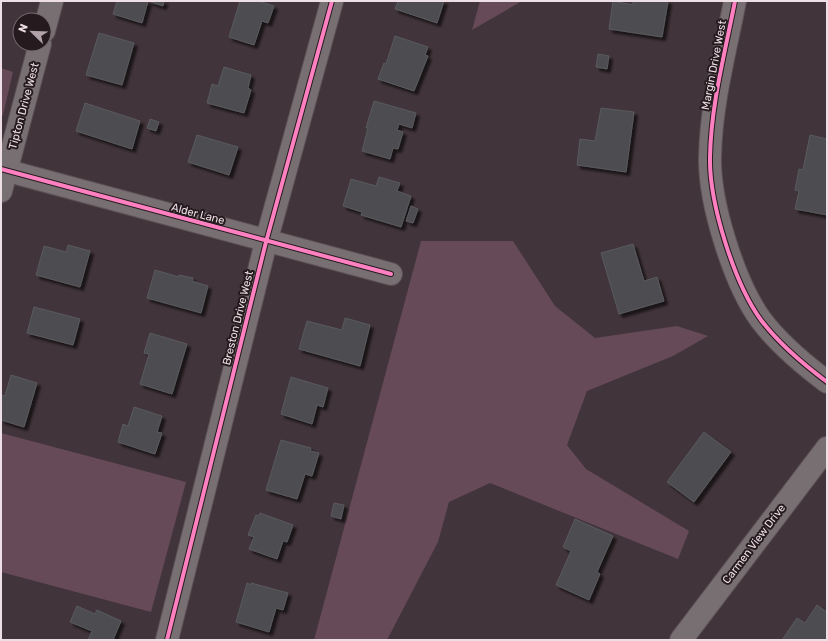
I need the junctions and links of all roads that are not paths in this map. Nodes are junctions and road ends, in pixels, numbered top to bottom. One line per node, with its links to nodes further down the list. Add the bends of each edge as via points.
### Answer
1 (52, 1): 4 (street)
2 (332, 1): 8 (street, Breston Drive West)
3 (735, 1): 10 (street, Margin Drive West, via 713,114 710,156 710,175 722,232 742,286 761,320 797,359)
4 (49, 12)
5 (38, 52): 6 (street, Tipton Drive West)
6 (4, 169): 7 (street, Tipton Drive West); 8 (street, Alder Lane)
7 (1, 191)
8 (266, 242): 9 (street, Alder Lane); 12 (street, Breston Drive West)
9 (391, 274)
10 (827, 382)
11 (827, 448): 13 (street, Carmen View Drive)
12 (167, 640)
13 (681, 640)

